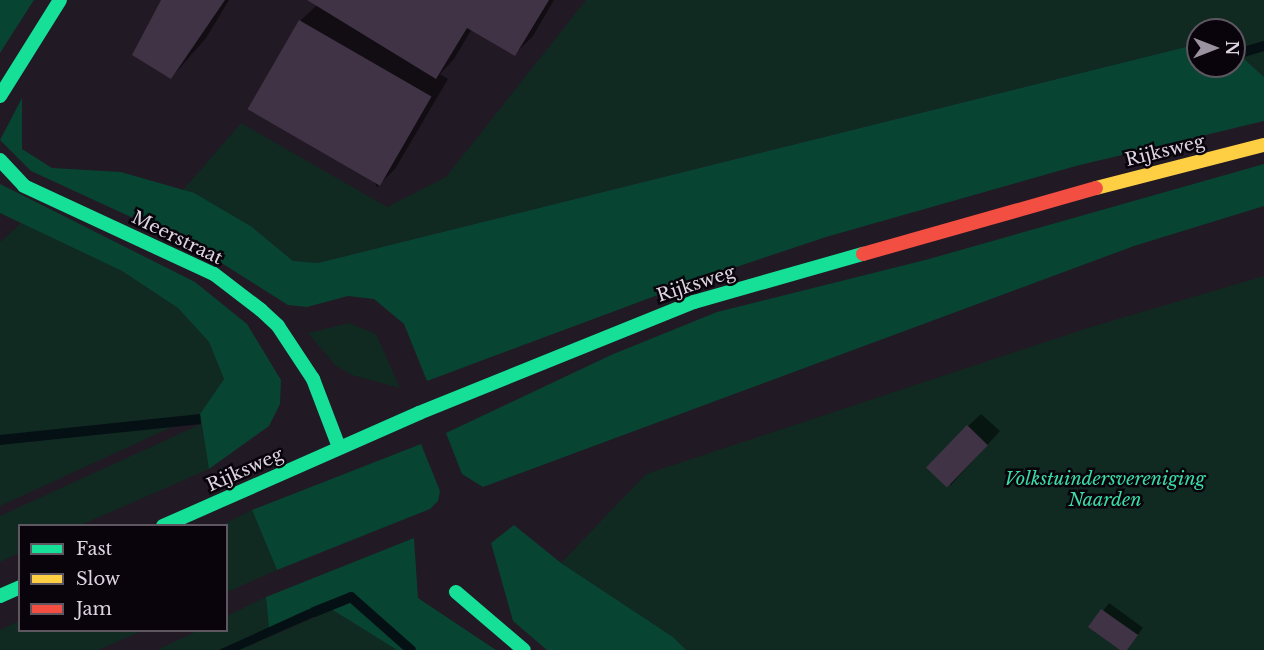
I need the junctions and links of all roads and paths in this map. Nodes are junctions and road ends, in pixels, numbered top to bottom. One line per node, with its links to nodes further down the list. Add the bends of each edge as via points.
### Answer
1 (60, 0): 2 (main road)
2 (0, 96)
3 (1264, 145): 5 (main road, Rijksweg, via 1149,173 694,302)
4 (0, 160): 5 (main road, Meerstraat, via 24,186 214,274 261,310 278,326 314,379)
5 (339, 447): 6 (main road, Rijksweg)
6 (165, 524)
7 (18, 588): 9 (main road)
8 (456, 592): 10 (main road)
9 (0, 596)
10 (524, 650)

